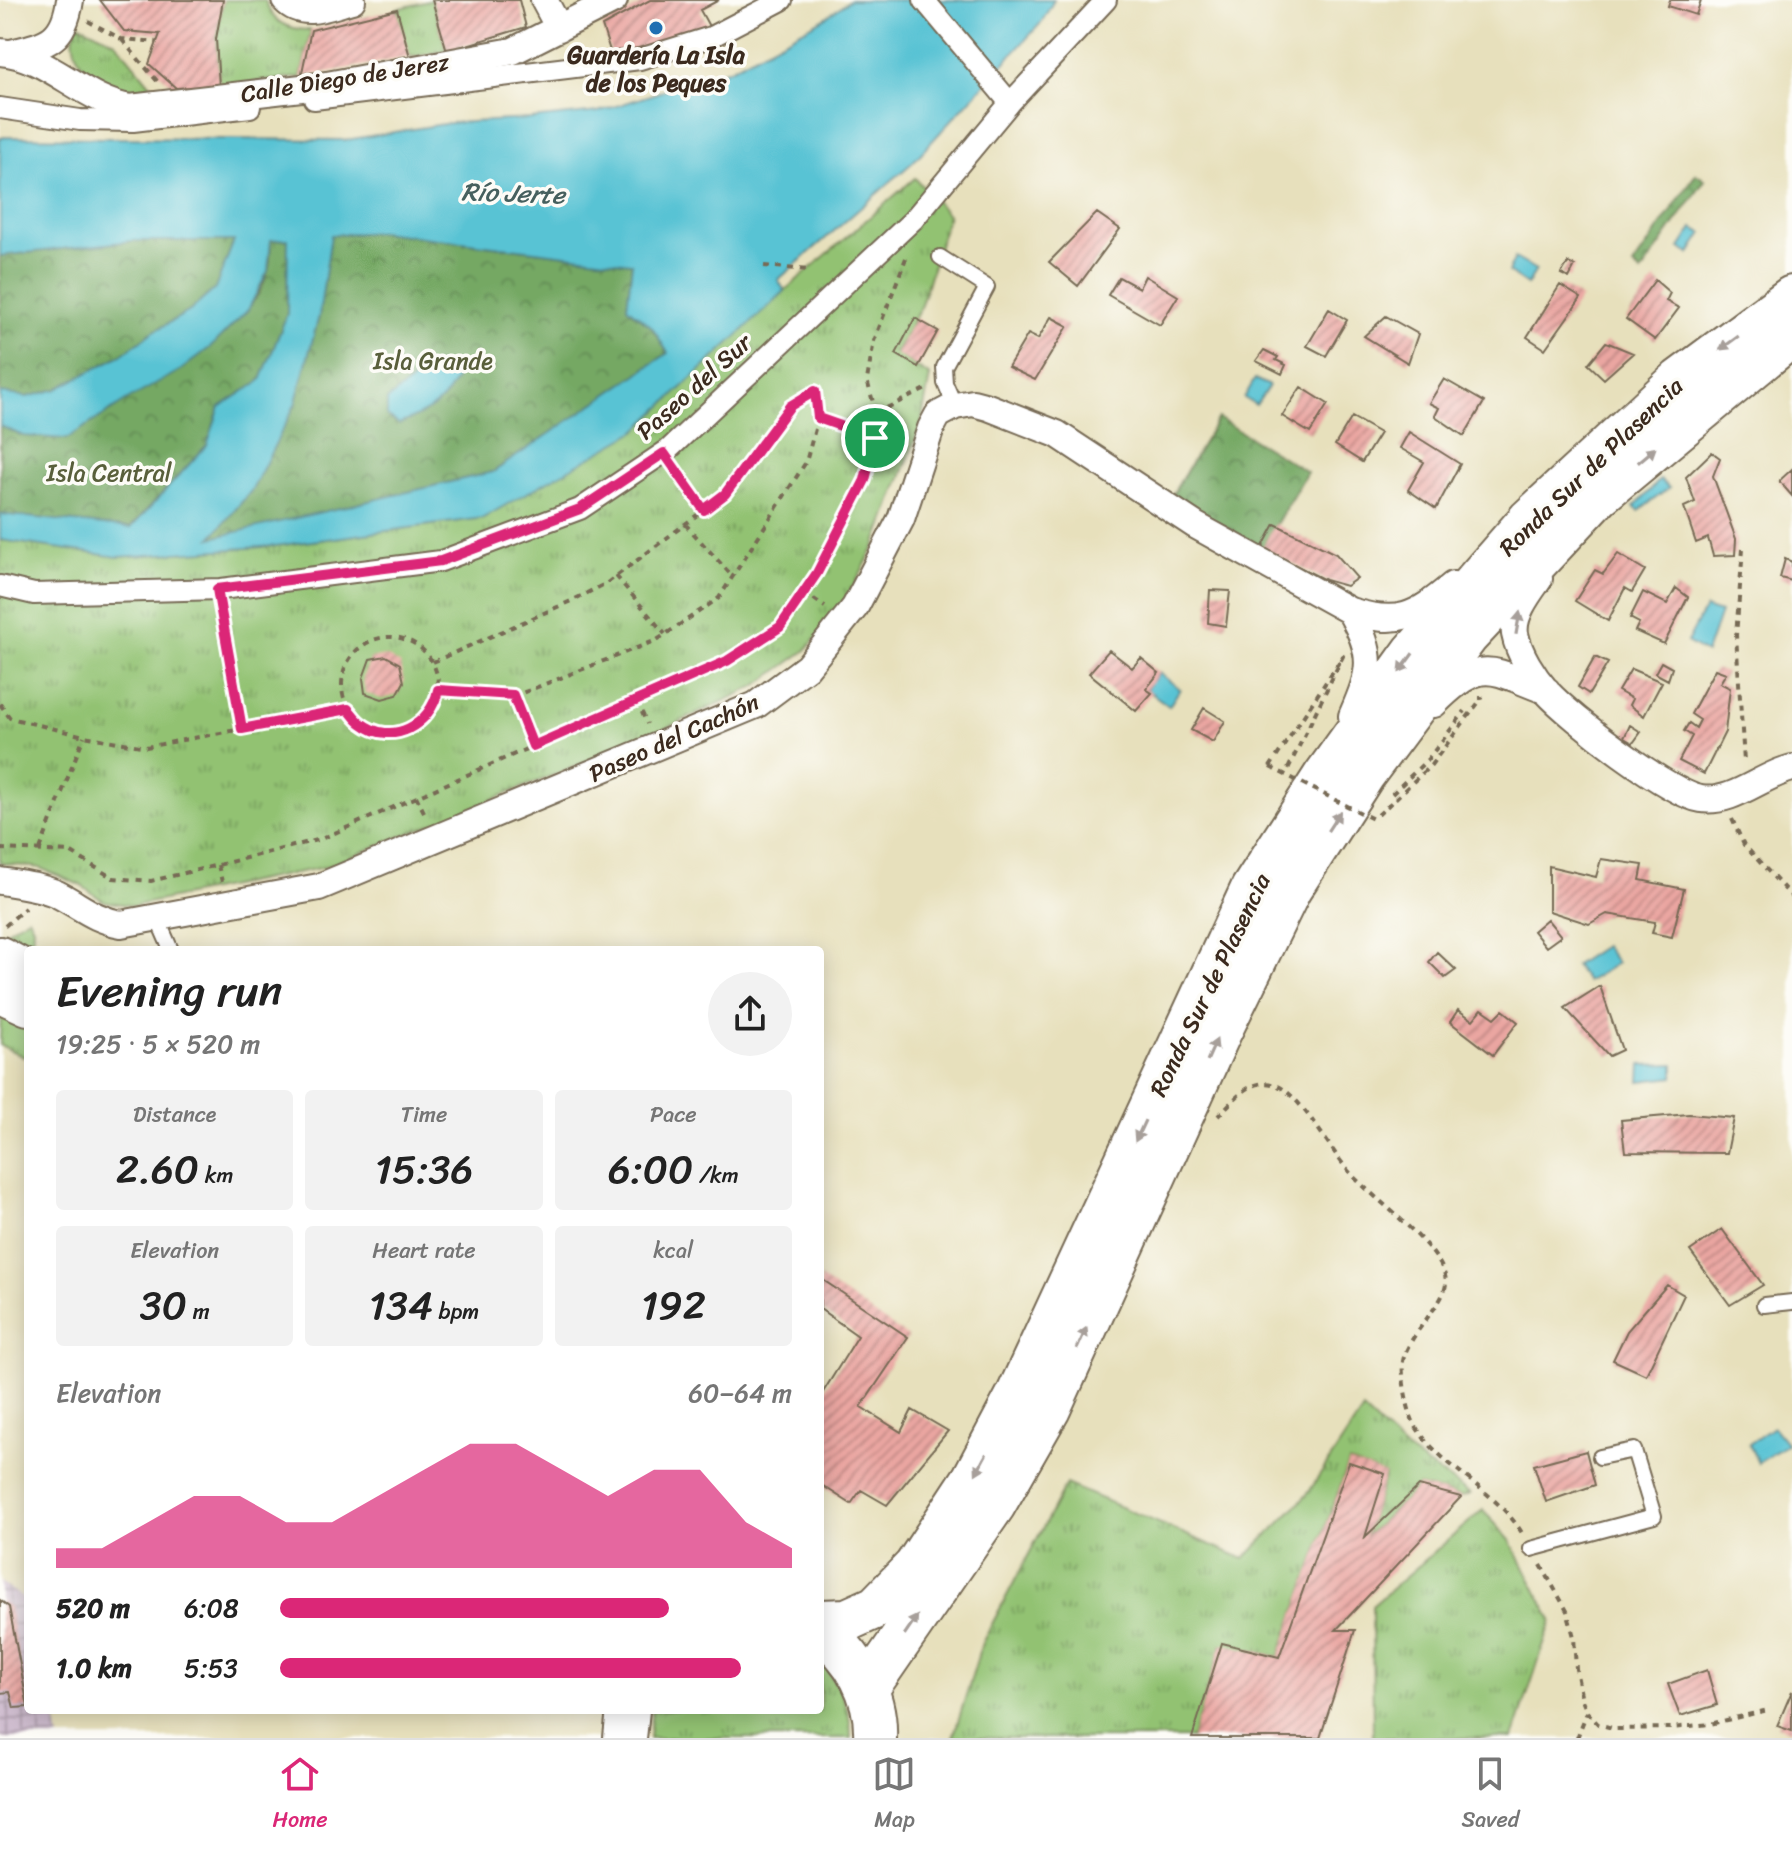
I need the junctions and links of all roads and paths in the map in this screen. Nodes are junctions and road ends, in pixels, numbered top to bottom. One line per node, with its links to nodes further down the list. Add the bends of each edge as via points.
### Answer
1 (285, 0): 2 (street, via 304,12)
2 (352, 0)
3 (544, 0): 9 (street)
4 (614, 0): 9 (street, Calle Diego de Jerez)
5 (782, 0): 17 (street, via 711,37 640,59 133,121 80,120)
6 (924, 0): 16 (street)
7 (1106, 0): 16 (street, Paseo del Sur)
8 (69, 6): 10 (path); 12 (street, via 67,20)
9 (559, 28): 15 (street, Calle Diego de Jerez, via 513,51 327,85)
10 (121, 39): 11 (path); 15 (path)
11 (157, 42)
12 (42, 46): 13 (street); 14 (street, via 57,54)
13 (5, 53): 14 (street, Calle Diego de Jerez, via 36,61)
14 (71, 83): 15 (street, Calle Diego de Jerez, via 111,105)
15 (175, 102)
16 (1010, 103): 18 (street, Paseo del Sur)
17 (0, 108)
18 (913, 220): 26 (path, via 912,243 874,341 867,380); 29 (street, Paseo del Sur)
19 (940, 257): 24 (lane, via 987,287 944,367)
20 (764, 266): 21 (path)
21 (809, 270)
22 (1792, 297): 32 (main road, Ronda Sur de Plasencia, one-way to 32, via 1680,380)
23 (1792, 335): 30 (main road, Ronda Sur de Plasencia, one-way to 23)
24 (944, 380): 25 (lane); 26 (path)
25 (955, 406): 39 (street, via 988,407 1057,434 1195,525); 59 (street, Paseo del Cachón, via 938,415 931,428 901,519 855,607 807,667 756,705 319,887)
26 (876, 413): 28 (path)
27 (818, 418): 28 (path); 31 (path, via 815,391 790,406 725,494); 36 (path, via 806,462)
28 (875, 438): 49 (path, via 865,480 817,573 780,627 727,661)
29 (664, 453): 31 (path); 38 (street, Paseo del Sur, via 580,509 441,561)
30 (1599, 495): 43 (street, one-way to 30, via 1522,656 1514,630 1524,600); 53 (main road, Ronda Sur de Plasencia, via 1467,636)
31 (704, 510): 33 (path)
32 (1529, 520): 39 (street, via 1433,602 1407,617 1378,619); 53 (main road, Ronda Sur de Plasencia, one-way to 53, via 1414,652)
33 (685, 524): 35 (path); 36 (path)
34 (1743, 549): 52 (path)
35 (616, 576): 40 (path); 41 (path)
36 (733, 577): 40 (path, via 719,598)
37 (0, 586): 38 (street, Paseo del Sur, via 34,594)
38 (217, 589): 47 (path)
39 (1350, 611): 53 (street, via 1364,636 1369,663)
40 (665, 634): 44 (path)
41 (433, 662): 42 (path); 46 (path, via 414,642 398,637 367,642 344,671 342,691)
42 (438, 690): 44 (path); 46 (path, via 421,722 394,733 361,723)
43 (1547, 691): 52 (street, via 1597,735 1683,794 1703,799); 53 (street, via 1503,671 1477,671 1453,684)
44 (513, 695): 49 (path)
45 (0, 704): 48 (path, via 10,718)
46 (348, 709): 47 (path)
47 (242, 729): 48 (path, via 146,747)
48 (84, 736): 55 (path)
49 (533, 746): 55 (path, via 321,839 151,881 113,878 70,852)
50 (1792, 768): 52 (street)
51 (1282, 782): 53 (path, bridge, via 1343,656 1270,767 1373,819 1431,765 1482,698 1476,697 1428,759)
52 (1734, 793): 57 (path, via 1744,845)
53 (1359, 795): 63 (main road, Ronda Sur de Plasencia, one-way to 53, via 1290,889); 68 (main road, Ronda Sur de Plasencia, one-way to 68, via 1252,889 1017,1396 973,1479 915,1567 876,1607 847,1620)
54 (0, 849): 55 (path)
55 (40, 849)
56 (0, 881): 59 (street, Paseo del Cachón, via 56,894 99,920 121,924)
57 (1792, 897)
58 (25, 907): 61 (path)
59 (157, 918): 60 (lane)
60 (169, 946)
61 (6, 962): 62 (main road)
62 (24, 998)
63 (1173, 1135): 67 (path, via 1200,1136 1243,1090 1263,1083 1278,1086 1292,1096 1351,1174 1436,1254 1446,1282 1403,1361 1411,1417 1421,1435 1516,1524); 70 (main road, Ronda Sur de Plasencia, one-way to 63, via 994,1505 1049,1409)
64 (1792, 1302): 65 (lane)
65 (1764, 1305)
66 (1600, 1457): 67 (lane, via 1634,1450 1654,1516)
67 (1531, 1549): 72 (path, via 1567,1611)
68 (824, 1621)
69 (824, 1634): 70 (main road, via 852,1662)
70 (867, 1689): 75 (main road)
71 (1768, 1710): 72 (path, via 1710,1724 1616,1729 1598,1724)
72 (1587, 1712): 76 (path)
73 (628, 1714): 74 (main road)
74 (625, 1738)
75 (875, 1738)
76 (1577, 1738)

